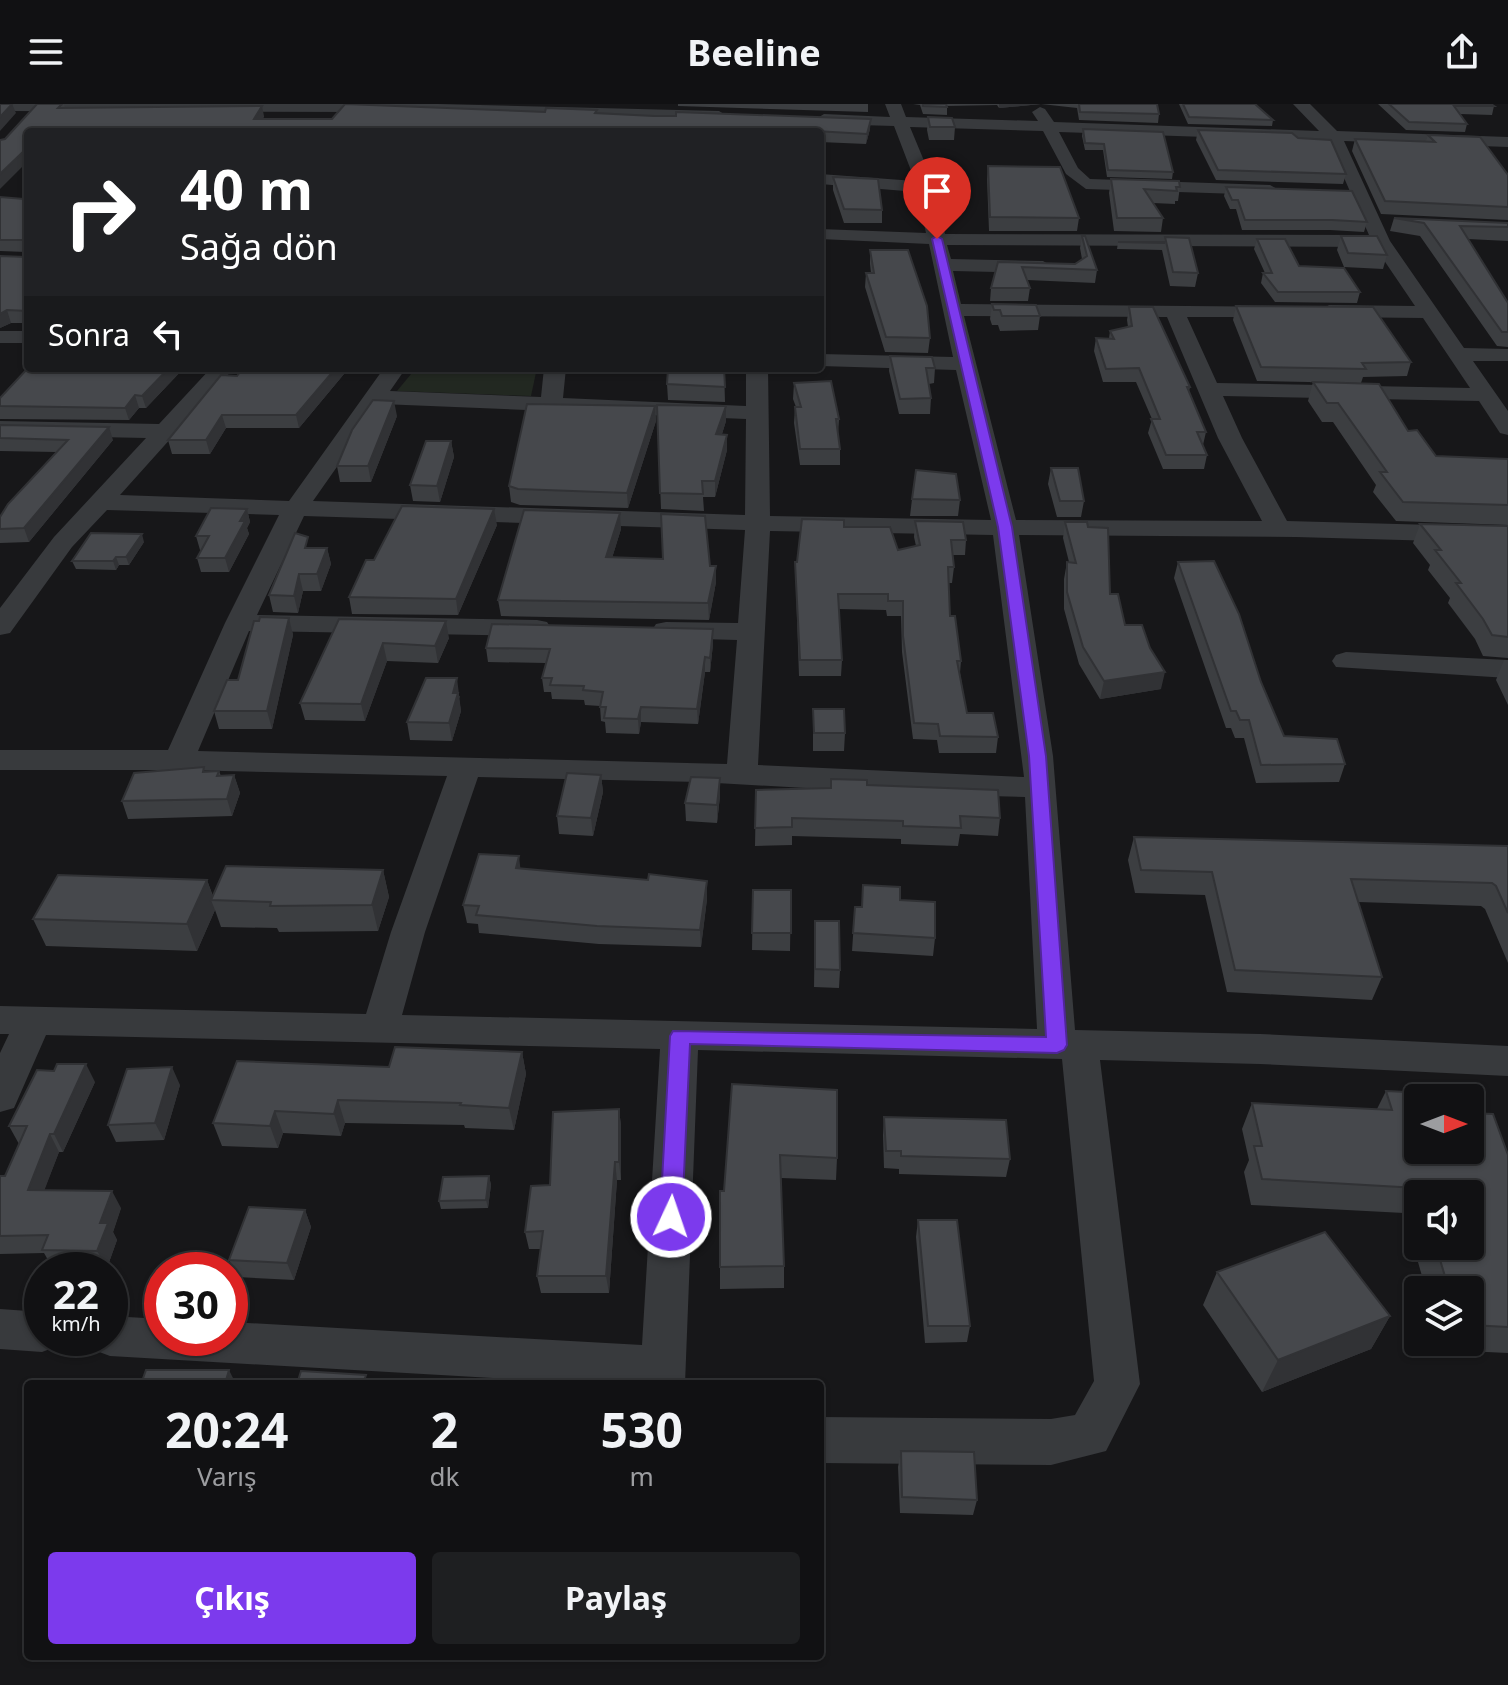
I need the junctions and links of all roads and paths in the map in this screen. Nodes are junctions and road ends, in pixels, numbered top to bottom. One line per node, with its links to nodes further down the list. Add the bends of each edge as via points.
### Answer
1 (88, 104): 5 (street); 6 (street)
2 (893, 104): 12 (street)
3 (1033, 104): 16 (street)
4 (1301, 104): 19 (street)
5 (36, 105): 8 (street); 14 (street)
6 (314, 105): 7 (street); 13 (street)
7 (375, 105): 9 (street)
8 (0, 106)
9 (508, 107): 10 (street); 17 (street)
10 (661, 109): 15 (street)
11 (809, 118): 12 (street)
12 (902, 121): 16 (street); 24 (street)
13 (302, 123)
14 (19, 124)
15 (729, 124)
16 (1051, 127): 19 (street); 25 (street, via 1076,178 1086,184)
17 (497, 128)
18 (1508, 130): 20 (street)
19 (1334, 137): 20 (street); 26 (street, via 1351,192)
20 (1479, 140): 21 (street); 22 (street)
21 (1508, 142)
22 (1508, 165)
23 (824, 179): 24 (street)
24 (924, 187): 29 (street)
25 (1281, 190)
26 (1372, 222): 27 (street); 30 (street)
27 (1400, 223)
28 (824, 234): 29 (street)
29 (937, 239): 31 (street); 32 (street)
30 (1381, 241): 31 (street); 35 (street)
31 (1064, 254): 32 (street)
32 (942, 265): 33 (street)
33 (952, 310): 34 (street); 41 (street)
34 (1174, 310): 35 (street); 46 (street)
35 (1429, 312): 38 (street)
36 (0, 337): 37 (street)
37 (24, 337)
38 (1459, 354): 39 (street); 47 (street)
39 (1508, 355)
40 (824, 360): 41 (street)
41 (966, 364): 57 (street)
42 (219, 372): 53 (street)
43 (392, 372): 48 (street)
44 (555, 372): 49 (street)
45 (757, 372): 50 (street)
46 (1210, 389): 47 (street); 58 (street)
47 (1486, 395): 52 (street)
48 (372, 397): 49 (street); 55 (street)
49 (551, 404): 50 (street)
50 (757, 413): 56 (street)
51 (0, 428): 53 (street)
52 (1508, 428)
53 (164, 431): 54 (street)
54 (100, 502): 55 (street); 60 (street)
55 (295, 509): 56 (street); 61 (street)
56 (758, 524): 57 (street); 65 (street)
57 (1005, 527): 58 (street); 72 (street)
58 (1279, 529): 59 (street)
59 (1508, 535)
60 (9, 603): 62 (street)
61 (239, 623): 63 (street); 69 (street)
62 (0, 627)
63 (561, 628)
64 (640, 630): 65 (street)
65 (749, 632): 71 (street)
66 (1346, 661): 67 (street)
67 (1508, 669)
68 (0, 760): 69 (street)
69 (179, 760): 70 (street)
70 (466, 766): 71 (street); 74 (street)
71 (742, 775): 72 (street)
72 (1040, 787): 76 (street)
73 (17, 1020): 74 (street); 78 (street)
74 (380, 1029): 75 (street)
75 (680, 1036): 76 (street); 82 (street)
76 (1068, 1045): 77 (street); 83 (street, via 1117,1384 1089,1435 1051,1442)
77 (1508, 1061)
78 (0, 1097)
79 (0, 1329): 80 (street)
80 (24, 1331)
81 (128, 1337): 82 (street)
82 (663, 1375)
83 (824, 1440)

